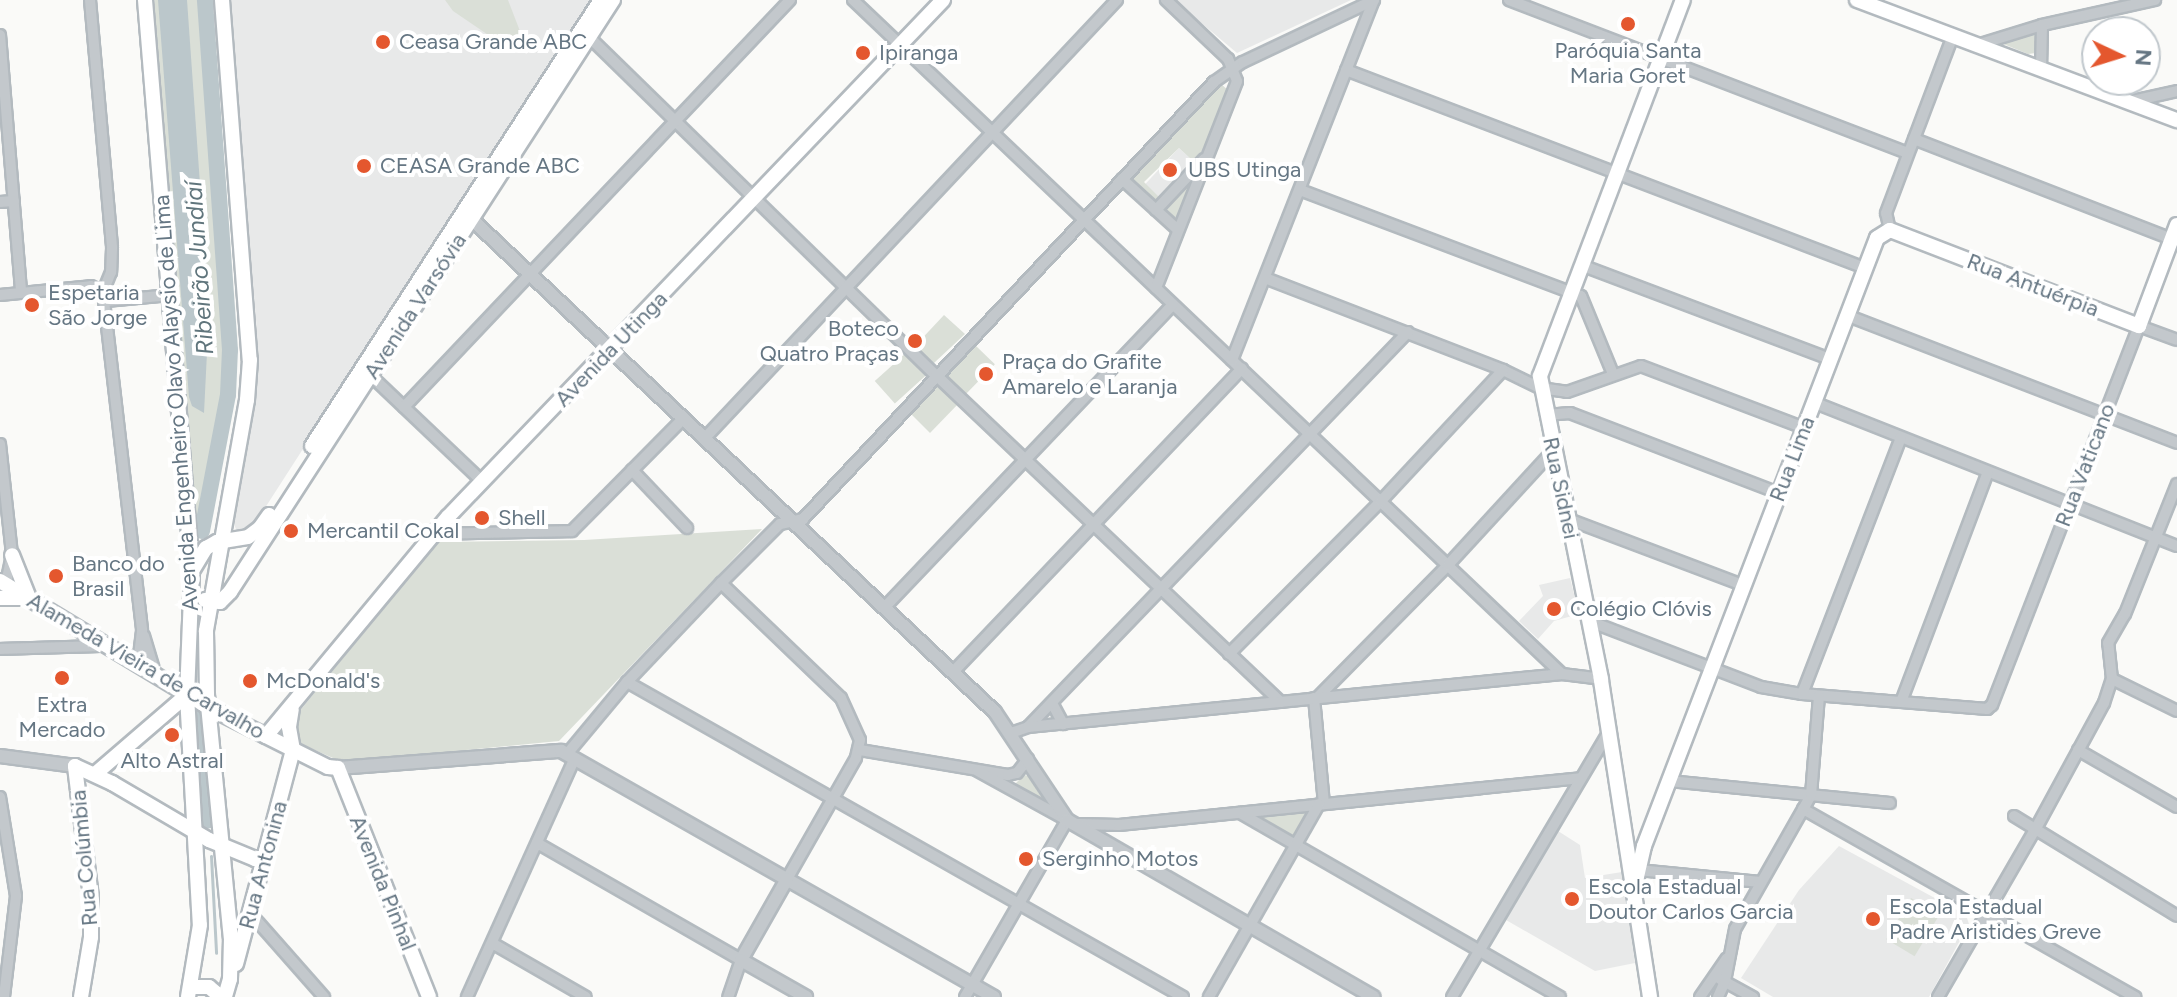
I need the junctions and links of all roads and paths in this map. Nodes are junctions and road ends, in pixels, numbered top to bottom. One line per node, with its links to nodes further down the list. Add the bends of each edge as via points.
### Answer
1 (90, 0): 57 (street, via 112,248)
2 (145, 0): 56 (main road, Avenida Engenheiro Olavo Alaysio de Lima)
3 (222, 0): 100 (main road, Avenida Engenheiro Olavo Alaysio de Lima, via 250,360)
4 (601, 0): 17 (main road, Avenida Varsóvia)
5 (613, 0): 17 (main road, Avenida Varsóvia)
6 (790, 0): 30 (street)
7 (853, 0): 20 (street)
8 (943, 0): 20 (main road, Avenida Utinga)
9 (1117, 0): 31 (street)
10 (1166, 0): 23 (street)
11 (1374, 0): 23 (street); 25 (street)
12 (1509, 0): 22 (street)
13 (1683, 0): 22 (main road, Rua Sidnei)
14 (1857, 0): 19 (main road)
15 (2155, 0): 16 (street)
16 (2042, 25): 21 (street); 24 (street)
17 (585, 34): 30 (street); 42 (main road, Avenida Varsóvia)
18 (0, 35): 26 (street)
19 (1953, 36): 21 (main road); 32 (street, Rua Lima)
20 (899, 44): 31 (street); 38 (main road, Avenida Utinga)
21 (1977, 45): 24 (main road)
22 (1661, 58): 33 (street); 35 (main road, Rua Sidnei)
23 (1233, 68): 34 (street, via 1237,81); 36 (street)
24 (2041, 69): 28 (main road)
25 (1346, 70): 35 (street); 37 (street)
26 (2, 84): 39 (street)
27 (2177, 91): 28 (street)
28 (2128, 102): 29 (main road)
29 (2177, 120)
30 (677, 121): 38 (street); 49 (street)
31 (992, 132): 43 (street); 51 (street)
32 (1914, 139): 33 (street, Rua Lima); 46 (street)
33 (1908, 153): 45 (street, Rua Lima, via 1886,213)
34 (1208, 154): 41 (street); 44 (street)
35 (1615, 175): 47 (main road, Rua Sidnei); 48 (street)
36 (1122, 179): 41 (street); 43 (street)
37 (1300, 190): 50 (street); 54 (street)
38 (755, 198): 51 (street); 63 (main road, Avenida Utinga)
39 (14, 201): 40 (street); 53 (street)
40 (0, 202)
41 (1156, 210): 44 (street)
42 (468, 215): 49 (street); 68 (main road, Avenida Varsóvia)
43 (1084, 219): 52 (street); 70 (street)
44 (1178, 230): 52 (street)
45 (1890, 230): 48 (main road, Rua Lima, via 1875,242); 60 (main road, Rua Antuérpia)
46 (2175, 235): 60 (main road, Rua Vaticano)
47 (1581, 265): 54 (main road, Rua Sidnei); 64 (street)
48 (1865, 268): 59 (main road, Rua Lima)
49 (530, 273): 63 (street); 74 (street)
50 (1265, 278): 61 (street); 65 (street)
51 (845, 286): 70 (street); 82 (street)
52 (1156, 288): 58 (street)
53 (21, 292): 55 (street); 57 (street, via 91,286)
54 (1570, 292): 69 (street, via 1581,296); 71 (main road, Rua Sidnei, via 1543,364)
55 (0, 295)
56 (171, 295): 57 (street); 104 (main road, Avenida Engenheiro Olavo Alaysio de Lima)
57 (105, 296): 115 (street)
58 (1173, 304): 65 (street); 86 (street)
59 (1846, 315): 64 (main road, Rua Lima); 77 (street)
60 (2139, 326): 62 (street, Rua Antuérpia); 77 (street, Rua Vaticano)
61 (1408, 332): 67 (street); 80 (street)
62 (2177, 340)
63 (611, 351): 78 (street); 89 (main road, Avenida Utinga)
64 (1830, 359): 73 (main road, Rua Lima)
65 (1232, 360): 66 (street)
66 (1242, 369): 80 (street); 96 (street)
67 (1503, 370): 71 (street); 92 (street)
68 (366, 371): 74 (street); 100 (main road, Avenida Varsóvia, via 260,528); 105 (main road, Avenida Varsóvia)
69 (1613, 374): 72 (street); 79 (street, via 1641,366)
70 (936, 375): 86 (street); 94 (street, via 803,519)
71 (1540, 388): 72 (street); 76 (main road, Rua Sidnei)
72 (1567, 392): 75 (street)
73 (1813, 402): 79 (main road, Rua Lima); 81 (street)
74 (404, 407): 89 (street)
75 (1563, 411): 76 (street); 91 (street)
76 (1546, 415): 85 (main road, Rua Sidnei)
77 (2104, 415): 83 (street); 93 (street, Rua Vaticano)
78 (683, 419): 82 (street); 87 (street)
79 (1804, 428): 91 (main road, Rua Lima)
80 (1311, 435): 92 (street); 110 (street)
81 (1901, 437): 88 (street); 127 (street)
82 (704, 439): 94 (street)
83 (2177, 443)
84 (0, 444): 102 (street)
85 (1553, 451): 95 (main road, Rua Sidnei); 103 (street)
86 (1025, 460): 96 (street); 113 (street)
87 (632, 470): 97 (street); 98 (street, via 572,531)
88 (1988, 472): 93 (street); 132 (street)
89 (483, 482): 98 (main road, Avenida Utinga)
90 (2177, 484): 99 (street)
91 (1778, 493): 107 (main road, Rua Lima)
92 (1381, 501): 103 (street); 118 (street)
93 (2070, 506): 99 (street); 132 (street, Rua Vaticano, via 1992,705 1984,709)
94 (790, 519): 106 (street); 113 (street)
95 (1568, 519): 107 (street); 114 (main road, Rua Sidnei)
96 (1095, 527): 110 (street); 121 (street)
97 (687, 528)
98 (433, 534): 135 (main road, Avenida Utinga)
99 (2156, 538): 101 (street); 125 (street, via 2108,643)
100 (227, 541): 104 (main road, Avenida Varsóvia, via 206,548); 105 (main road, via 241,555); 112 (main road, Avenida Engenheiro Olavo Alaysio de Lima)
101 (2177, 546)
102 (12, 555): 108 (street); 111 (main road)
103 (1448, 565): 122 (street); 130 (street)
104 (192, 571): 109 (main road, Avenida Engenheiro Olavo Alaysio de Lima)
105 (237, 581): 112 (main road, Avenida Varsóvia, via 225,598)
106 (721, 583): 126 (street); 143 (street, via 846,703)
107 (1745, 586): 120 (main road, Rua Lima)
108 (2, 589): 111 (main road, Alameda Vieira de Carvalho)
109 (193, 589): 112 (main road); 128 (main road, Avenida Engenheiro Olavo Alaysio de Lima)
110 (1162, 590): 118 (street); 133 (street)
111 (29, 598): 116 (main road, Alameda Vieira de Carvalho)
112 (210, 603): 134 (main road, Avenida Engenheiro Olavo Alaysio de Lima)
113 (884, 608): 121 (street)
114 (1589, 621): 120 (street); 124 (main road, Rua Sidnei)
115 (142, 631): 119 (street); 123 (street)
116 (106, 645): 117 (street); 119 (main road, Alameda Vieira de Carvalho)
117 (0, 649)
118 (1229, 654): 131 (street)
119 (138, 665): 123 (main road, Alameda Vieira de Carvalho)
120 (1711, 669): 127 (street, via 1761,687); 155 (main road, Rua Lima)
121 (953, 672): 140 (street)
122 (1562, 674): 124 (street); 130 (street)
123 (156, 676): 128 (main road, Alameda Vieira de Carvalho)
124 (1601, 679): 139 (main road, Rua Sidnei)
125 (2112, 679): 136 (street); 144 (street)
126 (627, 682): 146 (street); 158 (street)
127 (1802, 694): 129 (street)
128 (187, 695): 134 (main road, Alameda Vieira de Carvalho); 153 (main road); 170 (main road, Avenida Engenheiro Olavo Alaysio de Lima)
129 (1819, 696): 132 (street); 156 (street)
130 (1315, 698): 131 (street); 161 (street)
131 (1280, 702): 137 (street)
132 (1901, 702)
133 (1052, 703): 137 (street); 138 (street)
134 (208, 707): 141 (main road, Alameda Vieira de Carvalho); 176 (main road, Avenida Engenheiro Olavo Alaysio de Lima)
135 (292, 709): 141 (main road, Avenida Utinga); 142 (main road)
136 (2177, 711)
137 (1063, 724): 138 (street)
138 (1028, 727): 140 (street)
139 (1609, 731): 148 (street); 149 (main road, Rua Sidnei)
140 (1011, 733): 147 (street)
141 (266, 736): 142 (main road, Alameda Vieira de Carvalho)
142 (293, 750): 151 (main road, Alameda Vieira de Carvalho); 177 (main road, Rua Antonina)
143 (860, 750): 152 (street); 158 (street)
144 (2078, 750): 162 (street); 169 (street)
145 (0, 756): 150 (street)
146 (571, 756): 151 (street, via 549,750); 172 (street); 179 (street)
147 (1028, 759): 152 (street, via 1012,775); 166 (street)
148 (1590, 762): 149 (street); 154 (street)
149 (1614, 762): 174 (main road, Rua Sidnei)
150 (75, 766): 153 (main road); 198 (main road, Rua Colúmbia, via 91,897)
151 (338, 768): 201 (main road, Avenida Pinhal)
152 (978, 771): 166 (street)
153 (95, 774): 170 (main road)
154 (1581, 778): 161 (street); 188 (street)
155 (1669, 781): 156 (street); 175 (main road, Rua Lima)
156 (1811, 795): 159 (street); 163 (street)
157 (0, 797): 197 (street, via 16,896)
158 (834, 797): 179 (street); 182 (street)
159 (1834, 797): 160 (street); 167 (street, via 1826,805)
160 (1890, 803)
161 (1322, 804): 164 (street); 173 (street)
162 (2177, 807)
163 (1803, 809): 167 (street); 180 (street)
164 (1240, 813): 168 (street); 173 (street)
165 (2014, 816): 169 (street)
166 (1069, 821): 168 (street); 171 (street); 182 (street)
167 (1825, 822): 184 (street)
168 (1119, 825): 171 (street)
169 (2035, 830): 184 (street); 185 (street)
170 (196, 834): 176 (main road); 195 (main road, Avenida Engenheiro Olavo Alaysio de Lima, via 200,925)
171 (1090, 834): 186 (street)
172 (537, 843): 187 (street); 190 (street)
173 (1296, 845): 186 (street); 188 (street)
174 (1627, 846): 175 (main road); 178 (main road); 181 (main road, Rua Sidnei)
175 (1644, 846): 178 (main road, Rua Lima)
176 (223, 847): 177 (main road, via 255,859); 192 (main road, Avenida Engenheiro Olavo Alaysio de Lima)
177 (264, 857): 183 (main road, Rua Antonina)
178 (1641, 869): 180 (street); 181 (main road, Rua Lima)
179 (787, 879): 190 (street); 194 (street)
180 (1760, 882): 189 (street, via 1735,929)
181 (1634, 890): 213 (main road, Rua Sidnei)
182 (1018, 902): 194 (street); 208 (street)
183 (250, 913): 192 (main road, Rua Antonina); 200 (street)
184 (1985, 914): 196 (street); 217 (street)
185 (2177, 916)
186 (1250, 926): 209 (street); 210 (street)
187 (492, 943): 202 (street); 203 (street)
188 (1479, 949): 211 (street); 212 (street)
189 (1728, 956): 191 (street); 193 (street)
190 (741, 960): 204 (street); 205 (street)
191 (1711, 978): 193 (street); 214 (street)
192 (230, 979): 199 (main road, Avenida Engenheiro Olavo Alaysio de Lima)
193 (1725, 981): 215 (street); 216 (street)
194 (972, 985): 206 (street); 207 (street)
195 (189, 992): 199 (main road, via 209,987)
196 (1940, 996)
197 (4, 997)
198 (81, 997)
199 (223, 997)
200 (324, 997)
201 (429, 997)
202 (467, 997)
203 (586, 997)
204 (728, 997)
205 (806, 997)
206 (965, 997)
207 (994, 997)
208 (1183, 997)
209 (1209, 997)
210 (1373, 997)
211 (1452, 997)
212 (1560, 997)
213 (1650, 997)
214 (1700, 997)
215 (1718, 997)
216 (1753, 997)
217 (2135, 997)

